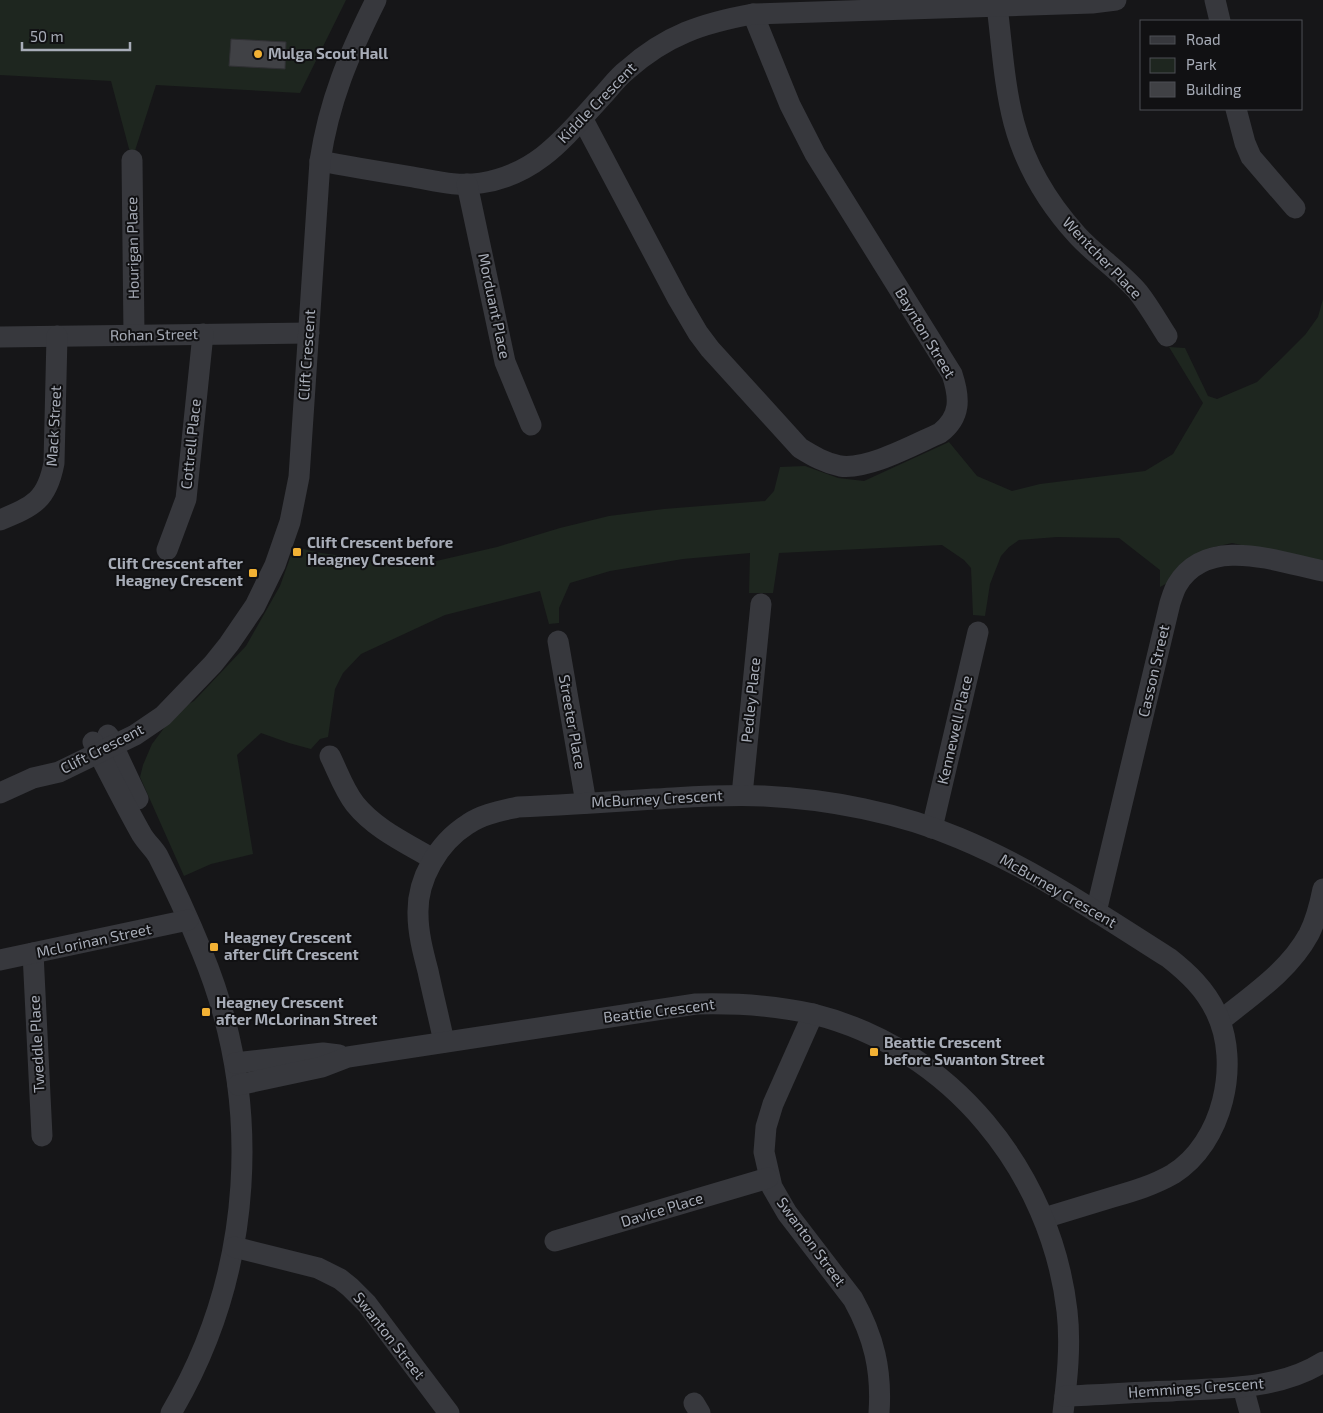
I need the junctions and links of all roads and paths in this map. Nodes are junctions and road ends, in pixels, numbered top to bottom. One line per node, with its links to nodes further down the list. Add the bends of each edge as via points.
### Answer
1 (376, 0): 10 (street, Clift Crescent, via 338,84)
2 (1116, 0): 4 (street, Kiddle Crescent)
3 (1215, 0): 6 (street)
4 (997, 6): 5 (street, Kiddle Crescent); 17 (street, Wentcher Place, via 1014,122 1034,173 1053,205 1077,235 1137,292)
5 (753, 14): 8 (street, Kiddle Crescent, via 717,20 684,32 653,49 626,70); 8 (street, Baynton Street, via 790,105 815,154 952,374 958,391 955,416 940,433 868,464 839,466 819,460 800,448 698,333)
6 (1220, 20)
7 (1236, 110): 12 (street, via 1251,157)
8 (582, 118): 11 (street, Kiddle Crescent, via 550,152 530,166 507,177)
9 (132, 160): 15 (street, Hourigan Place)
10 (320, 161): 11 (street, Kiddle Crescent); 13 (street, Clift Crescent)
11 (467, 184): 19 (street, Morduant Place, via 505,362)
12 (1295, 208)
13 (308, 333): 14 (street, Rohan Street); 26 (street, Clift Crescent, via 299,476 290,522 275,565 255,606 229,644)
14 (203, 334): 15 (street, Rohan Street); 21 (street, Cottrell Place, via 186,499)
15 (134, 335): 16 (street, Rohan Street)
16 (57, 336): 18 (street, Rohan Street); 20 (street, Mack Street, via 51,480 36,502)
17 (1167, 336)
18 (0, 337)
19 (531, 425)
20 (0, 520)
21 (167, 550)
22 (1323, 571): 39 (street, Casson Street, via 1246,555 1225,554 1205,560 1189,570 1177,585)
23 (761, 604): 34 (street, Pedley Place)
24 (978, 632): 36 (street, Kennewell Place)
25 (558, 641): 35 (street, Streeter Place)
26 (187, 689): 27 (street, Clift Crescent, via 163,716); 28 (street, Clift Crescent, via 162,701)
27 (141, 731): 28 (street, Clift Crescent); 33 (street, via 133,756)
28 (103, 744): 30 (street, Clift Crescent); 31 (street, Clift Crescent, via 53,761); 33 (street)
29 (330, 756): 37 (street, via 354,802 368,818)
30 (70, 766): 31 (street, Clift Crescent); 33 (street, via 94,774)
31 (33, 778): 32 (street, Clift Crescent)
32 (0, 793)
33 (128, 794): 40 (street, via 143,837 157,855)
34 (742, 795): 35 (street, McBurney Crescent); 36 (street, McBurney Crescent, via 836,804)
35 (586, 803): 37 (street, McBurney Crescent, via 492,813 468,824 448,839)
36 (932, 828): 39 (street, McBurney Crescent, via 1010,860)
37 (433, 860): 45 (street, McBurney Crescent, via 423,880 418,914 420,938)
38 (1323, 889): 44 (street, via 1309,933 1295,956)
39 (1096, 912): 44 (street, McBurney Crescent, via 1188,973 1203,990)
40 (188, 920): 41 (street, McLorinan Street); 47 (street, via 214,983)
41 (33, 953): 42 (street, McLorinan Street); 49 (street, Tweddle Place)
42 (0, 960)
43 (813, 1014): 45 (street, Beattie Crescent, via 751,1004 696,1004); 50 (street, Swanton Street, via 766,1127 764,1152); 51 (street, Beattie Crescent, via 887,1043 952,1089 1006,1148)
44 (1220, 1021): 51 (street, McBurney Crescent, via 1227,1065 1225,1094 1217,1121 1195,1155 1174,1173 1150,1186)
45 (444, 1042): 46 (street, Beattie Crescent)
46 (348, 1056): 47 (street, Beattie Crescent, via 324,1053); 48 (street, Beattie Crescent, via 322,1067)
47 (235, 1063): 48 (street)
48 (238, 1085): 53 (street, via 243,1166)
49 (42, 1136)
50 (768, 1178): 52 (street, Davice Place); 59 (street, Swanton Street, via 787,1213 862,1313 878,1359)
51 (1044, 1218): 56 (street, Beattie Crescent, via 1059,1264 1067,1312 1068,1360)
52 (555, 1242)
53 (234, 1247): 57 (street, via 225,1286 199,1360); 58 (street, Swanton Street, via 318,1268 340,1279 367,1304)
54 (1323, 1362): 55 (street, Hemmings Crescent, via 1281,1380)
55 (1243, 1387): 56 (street, Hemmings Crescent); 60 (street)
56 (1064, 1404)
57 (171, 1413)
58 (449, 1413)
59 (879, 1413)
60 (1250, 1413)

